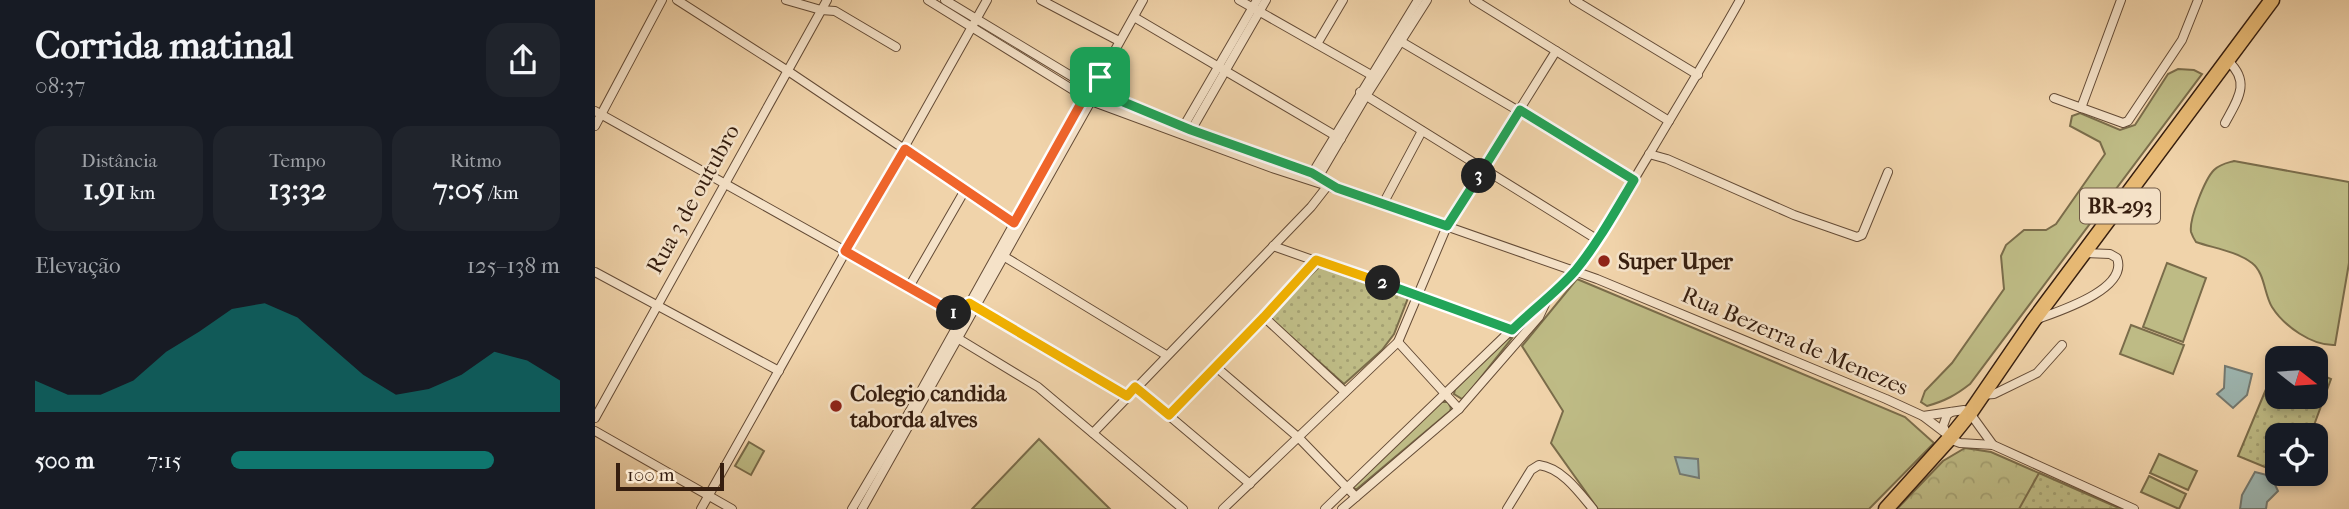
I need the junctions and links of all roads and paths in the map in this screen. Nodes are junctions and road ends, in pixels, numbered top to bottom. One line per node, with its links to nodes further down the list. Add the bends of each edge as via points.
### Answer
1 (662, 0): 45 (street)
2 (677, 0): 33 (street)
3 (786, 0): 22 (street)
4 (827, 0): 22 (street, Rua 3 de outubro)
5 (928, 0): 24 (street, Rua Bezerra de Menezes)
6 (945, 0): 24 (street, Rua Bezerra de Menezes)
7 (987, 0): 24 (street)
8 (1041, 0): 26 (street)
9 (1143, 0): 23 (street)
10 (1239, 0): 21 (street)
11 (1266, 0): 21 (street)
12 (1343, 0): 27 (street)
13 (1418, 0): 25 (street)
14 (1427, 0): 25 (street)
15 (1474, 0): 29 (street)
16 (1574, 0): 34 (street)
17 (1740, 0): 34 (street)
18 (2121, 0): 42 (street)
19 (2198, 0): 42 (street, via 2182,40 2128,121)
20 (2272, 0): 30 (highway, BR-293)
21 (1256, 6): 27 (street); 32 (street)
22 (821, 10): 28 (street, via 841,14); 33 (street, Rua 3 de outubro)
23 (1134, 17): 26 (street); 32 (street)
24 (974, 23): 31 (street, Rua Bezerra de Menezes); 36 (street, Rua Bezerra de Menezes); 52 (street)
25 (1398, 40): 35 (street); 43 (street)
26 (1119, 41): 37 (street)
27 (1317, 44): 35 (street)
28 (895, 47)
29 (1556, 51): 43 (street); 46 (street)
30 (2228, 61): 47 (street, via 2241,77 2238,97); 67 (highway, BR-293)
31 (1060, 69): 36 (street); 37 (street, Rua Bezerra de Menezes)
32 (1222, 69): 50 (street); 51 (street)
33 (788, 71): 52 (street); 58 (street, Rua 3 de outubro)
34 (1699, 75): 46 (street)
35 (1374, 76): 38 (street)
36 (1055, 78): 40 (street, Rua Bezerra de Menezes)
37 (1093, 89): 40 (street); 41 (street, Rua Bezerra de Menezes)
38 (1363, 94): 49 (street); 51 (street)
39 (2054, 98): 42 (street)
40 (1088, 99): 44 (street, Rua Bezerra de Menezes); 62 (street)
41 (1127, 103): 44 (street); 50 (street, Rua Bezerra de Menezes)
42 (2081, 108)
43 (1520, 110): 54 (street); 57 (street)
44 (1123, 112): 50 (street, Rua Bezerra de Menezes)
45 (598, 113): 48 (street); 58 (street)
46 (1669, 121): 53 (street)
47 (2225, 122)
48 (595, 126)
49 (1422, 131): 54 (street); 61 (street)
50 (1185, 132): 56 (street, Rua Bezerra de Menezes)
51 (1337, 137): 56 (street)
52 (905, 149): 60 (street); 66 (street)
53 (1649, 154): 55 (street, via 1857,237 1862,235); 57 (street)
54 (1483, 169): 63 (street); 64 (street)
55 (1888, 172)
56 (1314, 178): 59 (street, Rua Bezerra de Menezes)
57 (1634, 180): 64 (street)
58 (725, 182): 66 (street); 76 (street, Rua 3 de outubro)
59 (1331, 186): 61 (street, Rua Bezerra de Menezes); 65 (street)
60 (965, 190): 62 (street); 72 (street)
61 (1383, 204): 63 (street, Rua Bezerra de Menezes)
62 (1017, 225): 68 (street)
63 (1447, 226): 70 (street, Rua Bezerra de Menezes); 73 (street)
64 (1598, 240): 70 (street)
65 (1273, 246): 69 (street); 85 (street)
66 (845, 251): 72 (street); 87 (street)
67 (2085, 253): 79 (highway, BR-293); 79 (street, via 2117,258 2118,268 2109,283 2097,294)
68 (1001, 255): 75 (street); 85 (street)
69 (1316, 260): 73 (street); 77 (street)
70 (1575, 271): 74 (street); 97 (street, Rua Bezerra de Menezes)
71 (595, 272): 76 (street)
72 (909, 287): 78 (street)
73 (1416, 295): 80 (street); 83 (street)
74 (1548, 300): 80 (street); 81 (street)
75 (972, 305): 78 (street); 92 (street)
76 (656, 306): 87 (street); 98 (street, Rua 3 de outubro)
77 (1264, 317): 86 (street); 89 (street)
78 (965, 318): 82 (street)
79 (2033, 321): 91 (highway, BR-293)
80 (1512, 330): 81 (street); 90 (street)
81 (1523, 335): 93 (street)
82 (955, 337): 94 (street); 101 (street, via 1038,387)
83 (1398, 342): 89 (street); 90 (street)
84 (2062, 345): 91 (street, via 2037,373 1994,394)
85 (1166, 355): 88 (street)
86 (1216, 367): 96 (street); 103 (street)
87 (779, 371): 108 (street)
88 (1135, 387): 92 (street); 96 (street)
89 (1345, 392): 103 (street)
90 (1445, 394): 93 (street); 107 (street)
91 (1982, 395): 99 (highway, BR-293)
92 (1127, 396): 101 (street)
93 (1459, 409): 109 (street)
94 (915, 411): 112 (street); 113 (street)
95 (1951, 412): 97 (street, Rua Bezerra de Menezes); 99 (street, Rua Bezerra de Menezes, via 1958,410); 102 (street, via 1944,420)
96 (1169, 415): 106 (street)
97 (1923, 416): 102 (street, Rua Bezerra de Menezes)
98 (595, 418)
99 (1973, 418): 102 (highway, BR-293); 104 (street, via 1974,434); 105 (street)
100 (595, 431): 108 (street)
101 (1093, 433): 114 (street)
102 (1947, 436): 104 (street); 120 (highway, BR-293)
103 (1299, 438): 106 (street); 107 (street)
104 (1966, 442): 105 (street)
105 (1993, 445): 121 (street)
106 (1250, 484): 115 (street)
107 (1346, 487): 109 (street); 116 (street)
108 (709, 496): 110 (street); 111 (street)
109 (1356, 497): 117 (street)
110 (701, 509)
111 (732, 509)
112 (852, 509)
113 (862, 509)
114 (1183, 509)
115 (1223, 509)
116 (1325, 509)
117 (1342, 509)
118 (1507, 509): 119 (street, via 1531,470 1539,465 1553,468)
119 (1593, 509)
120 (1886, 509)
121 (2134, 509)

